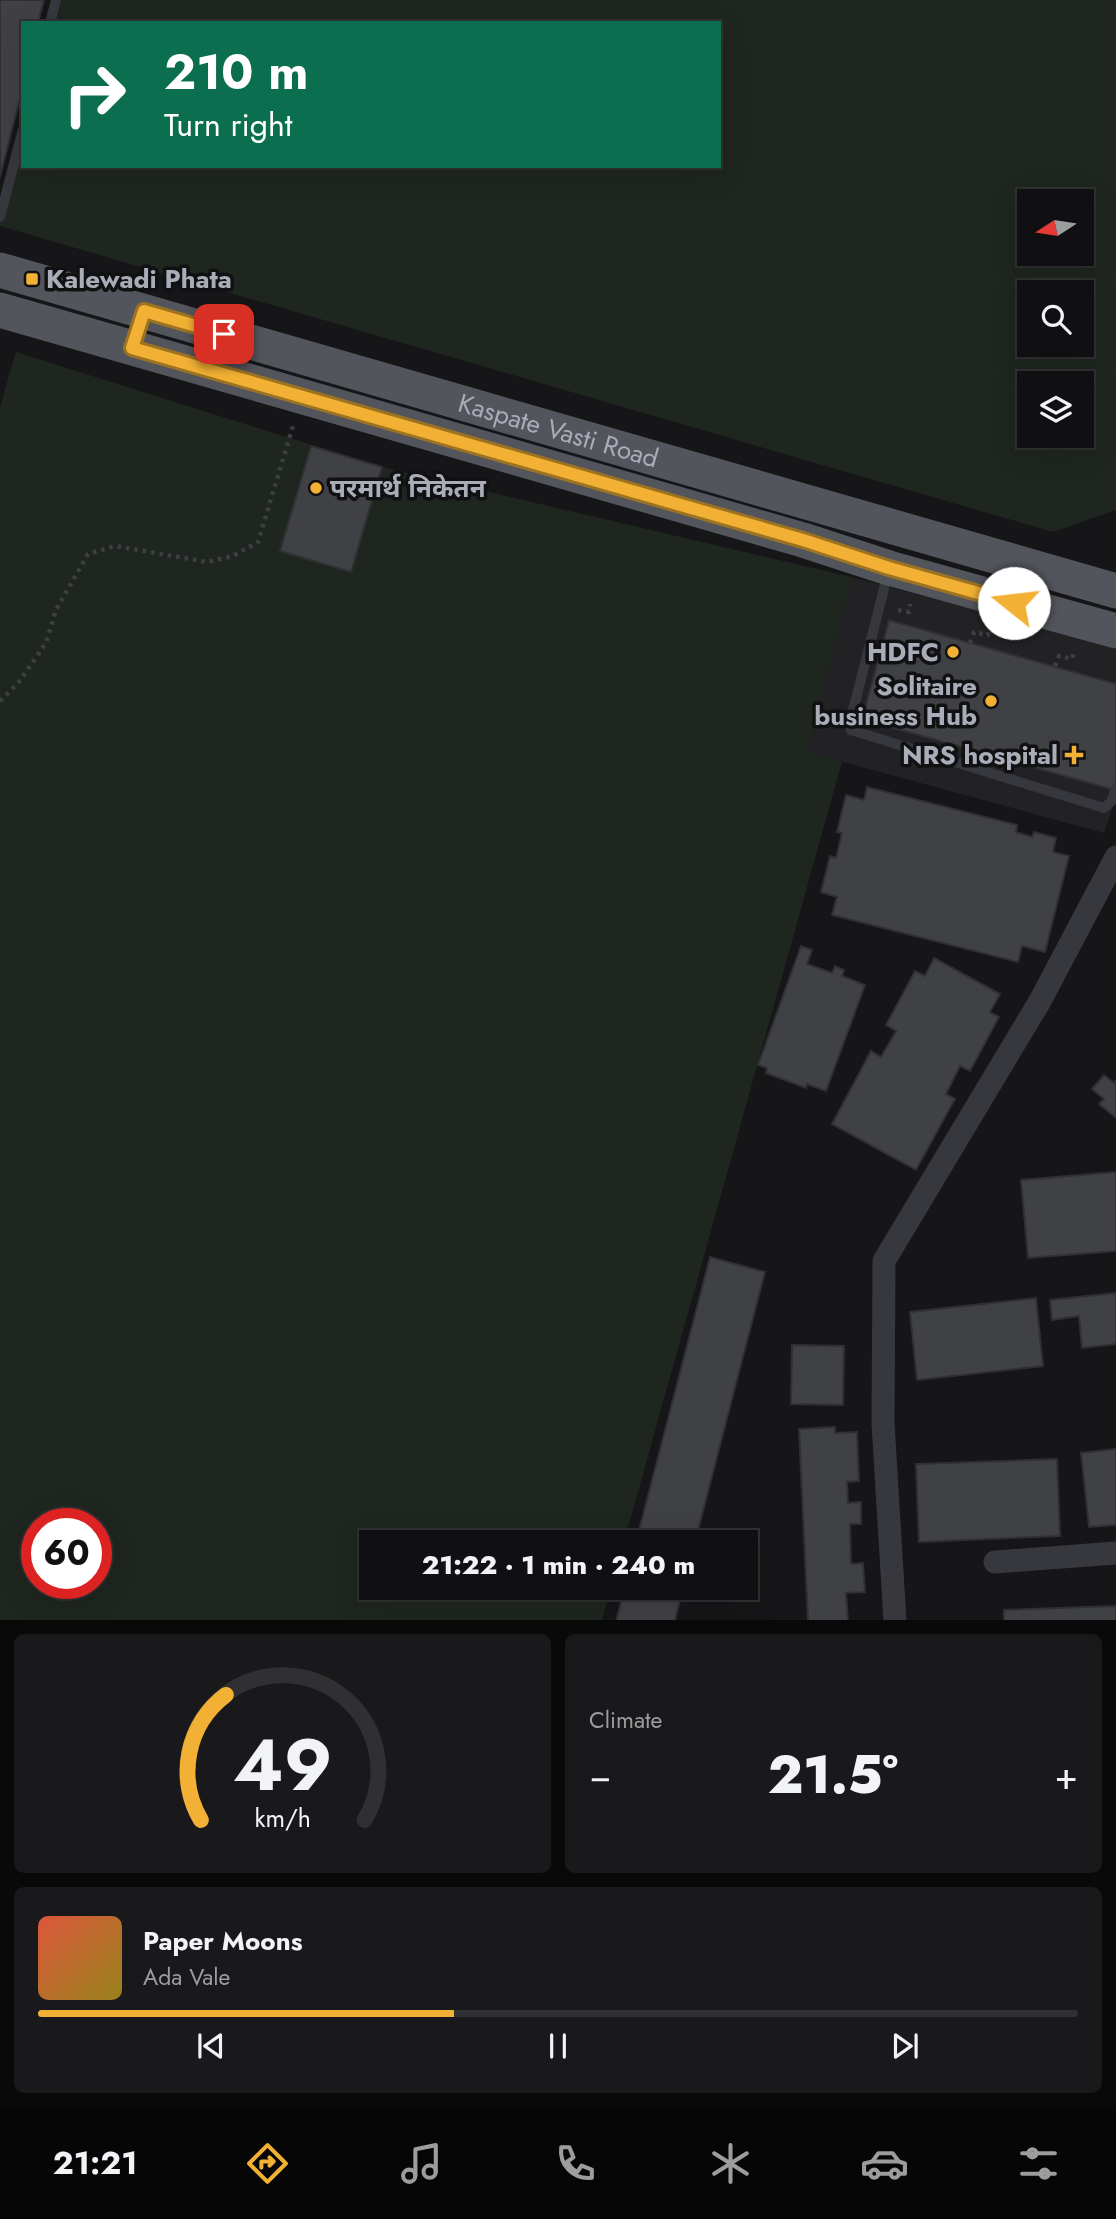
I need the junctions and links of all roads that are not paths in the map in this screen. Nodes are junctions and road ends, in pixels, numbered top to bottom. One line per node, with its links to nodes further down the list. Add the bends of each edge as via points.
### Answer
1 (56, 0): 2 (lane)
2 (51, 21)
3 (21, 137): 4 (lane)
4 (0, 217)
5 (0, 270): 7 (main road, Kaspate Vasti Road)
6 (0, 310): 8 (main road, Kaspate Vasti Road)
7 (144, 311): 8 (main road); 10 (main road, Kaspate Vasti Road)
8 (132, 348): 9 (main road, Kaspate Vasti Road)
9 (889, 568): 11 (main road, Kaspate Vasti Road); 12 (lane, via 851,730 1104,808)
10 (1116, 591)
11 (1116, 631)
12 (1116, 788)
13 (1116, 857): 16 (street, via 1040,1001 884,1261 884,1423)
14 (1116, 1553): 15 (street)
15 (995, 1562)
16 (895, 1620)

